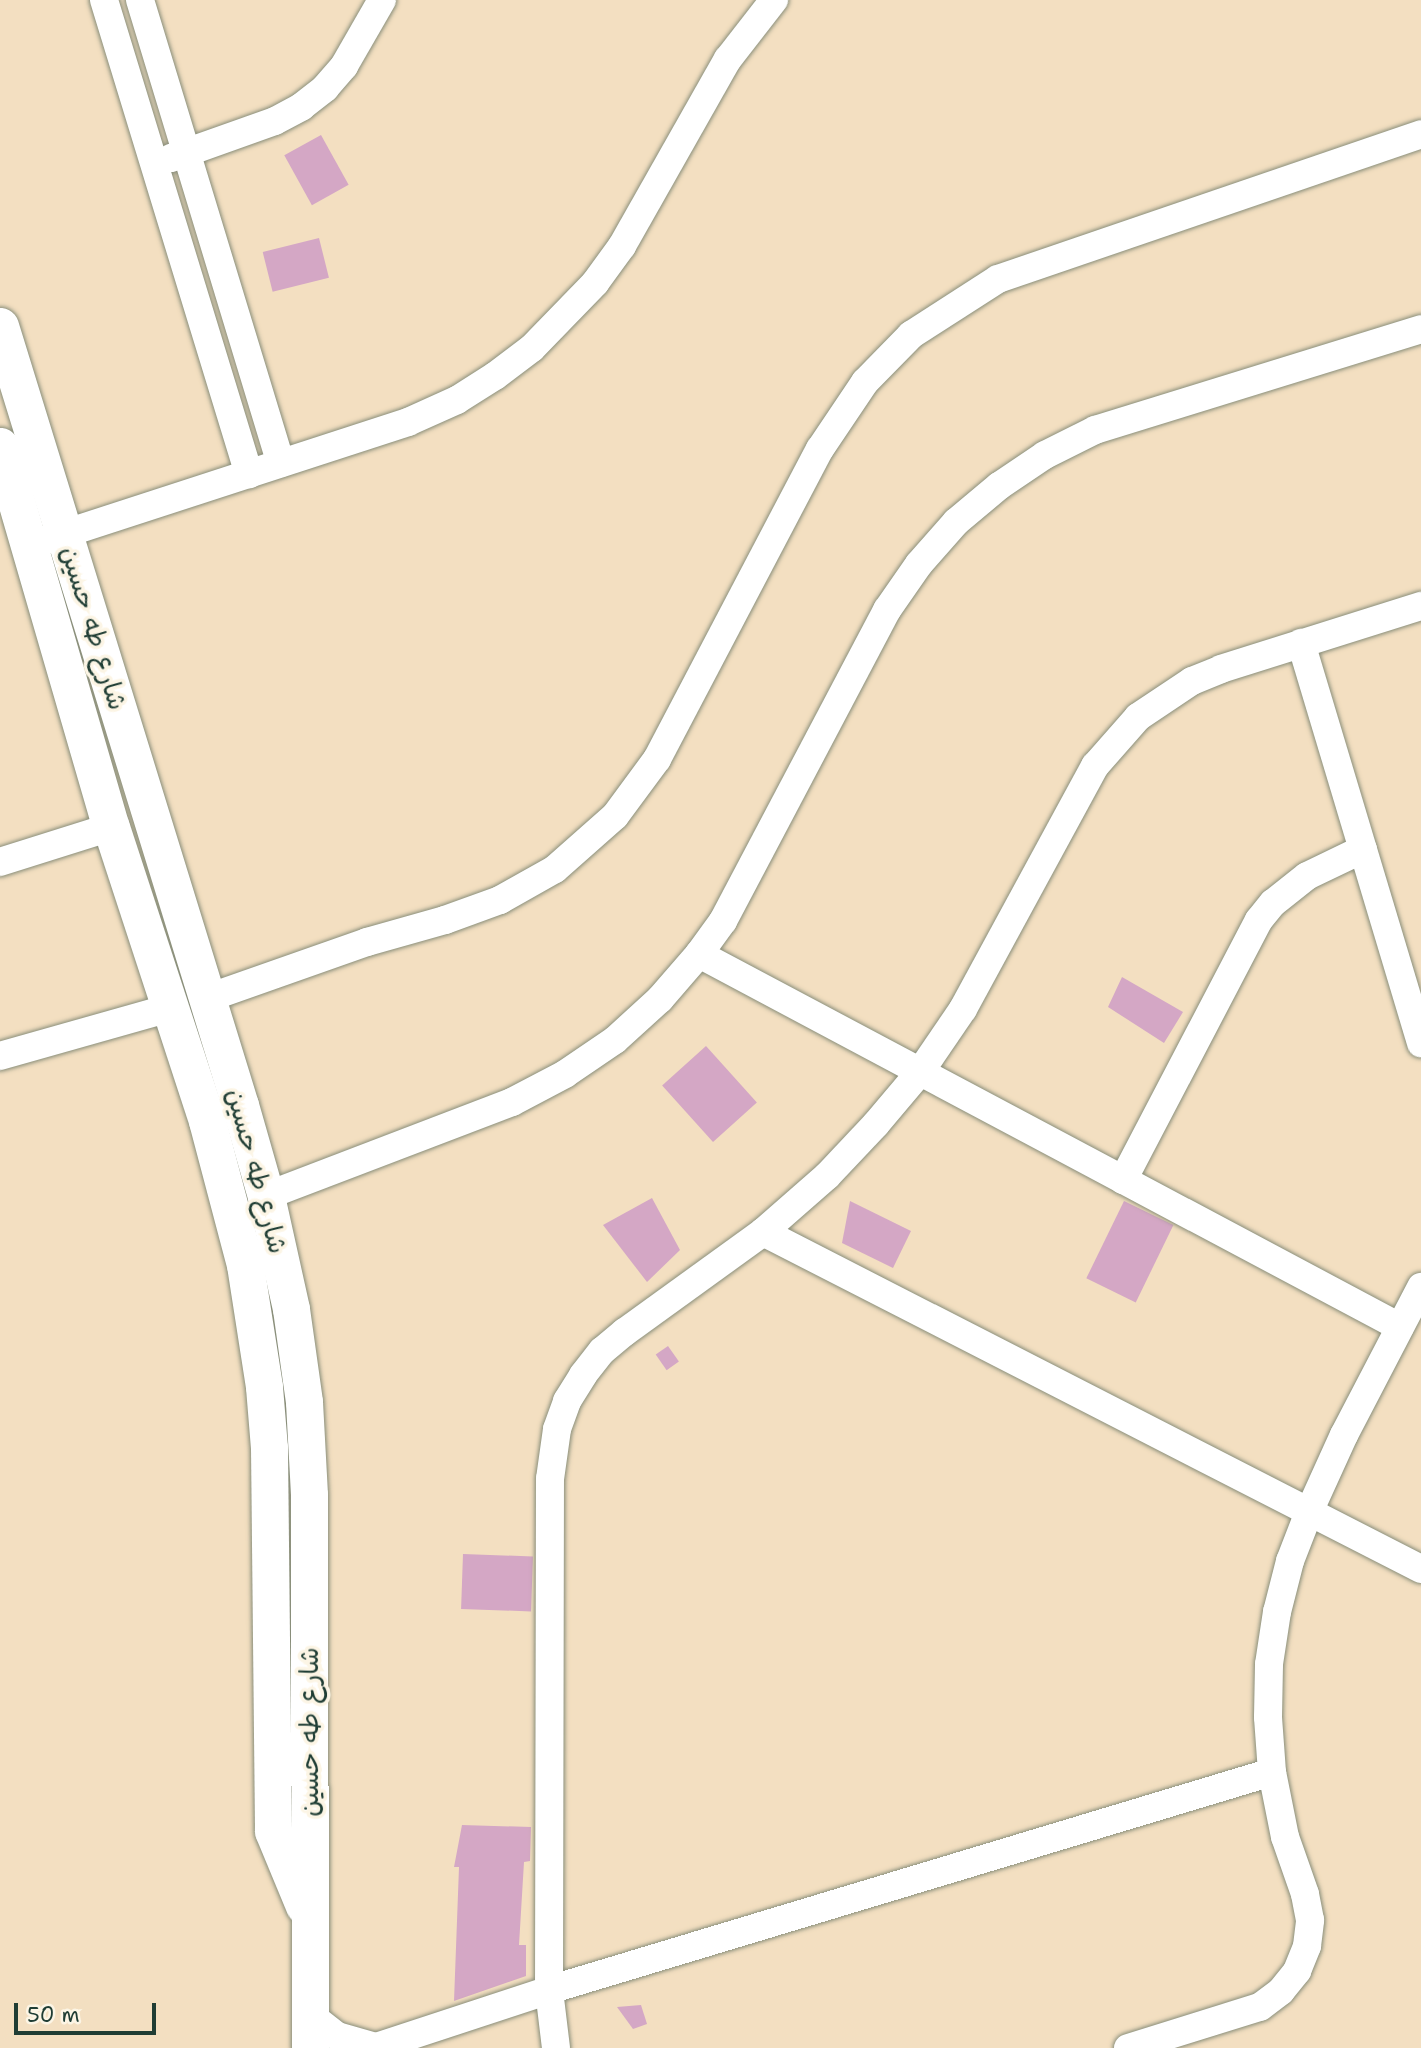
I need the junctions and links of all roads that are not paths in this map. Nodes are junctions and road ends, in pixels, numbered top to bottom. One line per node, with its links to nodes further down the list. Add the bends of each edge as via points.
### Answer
1 (104, 0): 7 (street)
2 (140, 0): 6 (street)
3 (382, 0): 6 (street, via 344,66 301,107)
4 (774, 0): 11 (street, via 728,59 622,246 565,317 513,362 457,400 408,422)
5 (1421, 134): 21 (street, via 998,279 911,335 866,382 820,449 657,759 615,816 555,869 500,900)
6 (187, 152): 7 (street); 11 (street)
7 (155, 164): 12 (street)
8 (0, 326): 13 (main road, شارع طه حسين)
9 (1420, 330): 20 (street, via 1095,430 1034,462 956,522 887,610 723,921)
10 (0, 446): 14 (main road, شارع طه حسين)
11 (281, 463): 12 (street)
12 (249, 474): 13 (street)
13 (65, 533): 14 (street); 21 (main road, شارع طه حسين)
14 (29, 546): 17 (main road, شارع طه حسين)
15 (1421, 606): 16 (street)
16 (1301, 643): 18 (street); 25 (street, via 1192,681 1138,717 1115,740 1095,766 963,1009)
17 (111, 827): 19 (street); 22 (main road, شارع طه حسين)
18 (1363, 849): 23 (street); 26 (street, via 1307,876 1259,920)
19 (0, 862)
20 (699, 954): 25 (street); 27 (street, via 660,999 615,1040 565,1074 512,1102)
21 (208, 998): 27 (main road, شارع طه حسين)
22 (170, 1008): 24 (street); 34 (main road, شارع طه حسين, via 231,1205 264,1387 272,1510 273,1831)
23 (1421, 1043)
24 (0, 1056)
25 (920, 1072): 26 (street); 28 (street, via 827,1176)
26 (1123, 1180): 30 (street)
27 (266, 1196): 34 (main road, شارع طه حسين, via 292,1308 307,1437)
28 (763, 1232): 31 (street); 35 (street, via 602,1351 567,1401 557,1429 550,1479)
29 (1421, 1287): 30 (street)
30 (1400, 1327): 31 (street)
31 (1309, 1512): 32 (street); 33 (street, via 1276,1612 1269,1664)
32 (1421, 1569)
33 (1272, 1772): 35 (street); 39 (street, via 1285,1837 1306,1894 1310,1920 1307,1946 1297,1970 1281,1991 1260,2007)
34 (309, 1916): 36 (main road, شارع طه حسين)
35 (549, 1990): 37 (street); 38 (street)
36 (309, 2031): 37 (street)
37 (374, 2048)
38 (556, 2048)
39 (1128, 2048)

